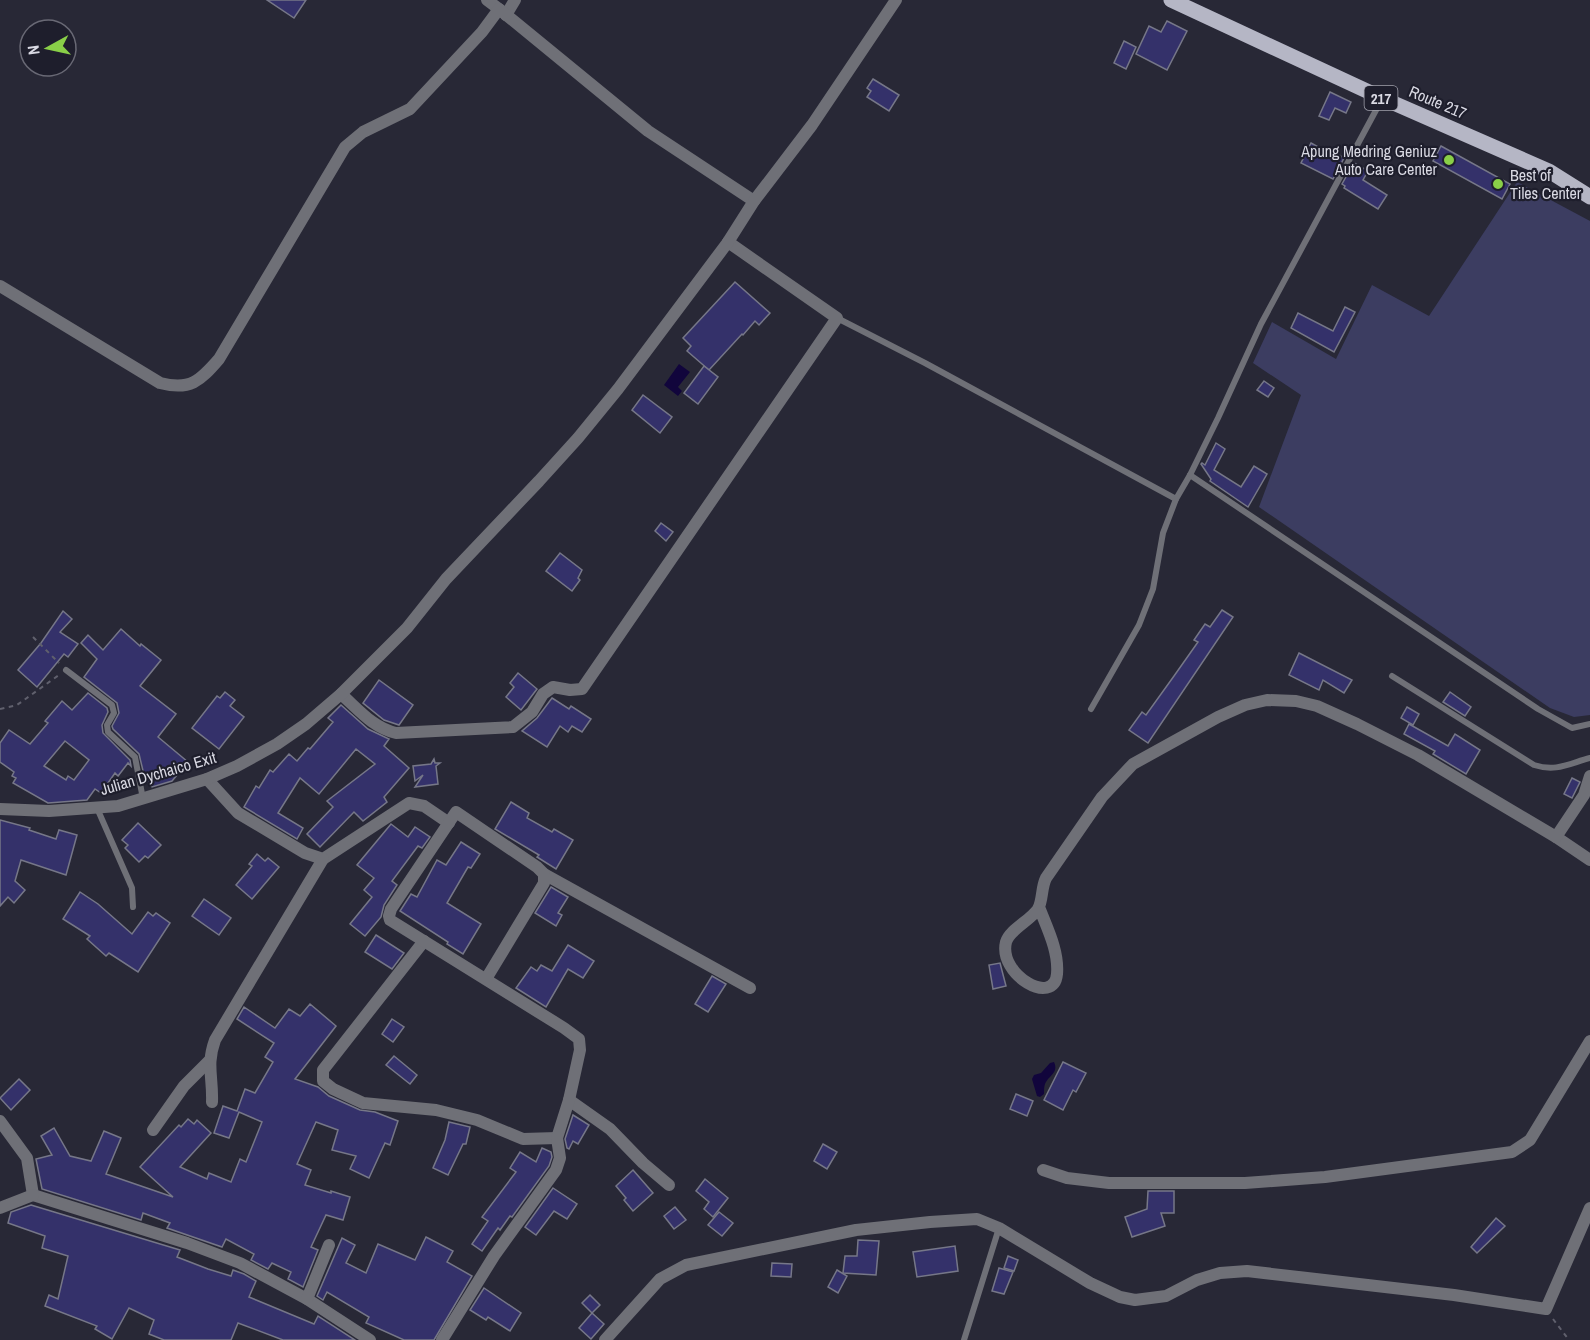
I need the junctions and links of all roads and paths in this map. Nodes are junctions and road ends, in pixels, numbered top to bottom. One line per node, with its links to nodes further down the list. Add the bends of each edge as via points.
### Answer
1 (487, 0): 5 (street)
2 (515, 0): 5 (street)
3 (896, 0): 8 (street, Julian Dychaico Exit, via 812,125)
4 (1171, 0): 6 (main road, Route 217 / 217)
5 (502, 12): 8 (street, via 648,131); 10 (street, via 410,109 363,132 345,147 219,359 188,386 160,383)
6 (1382, 98): 7 (main road, Route 217 / 217, via 1549,171); 12 (lane, via 1261,324)
7 (1590, 197)
8 (754, 201): 9 (street, Julian Dychaico Exit)
9 (728, 242): 11 (street); 17 (street, Julian Dychaico Exit, via 578,438 446,579 407,628)
10 (0, 286)
11 (837, 318): 13 (lane); 17 (street, via 582,689 553,687 513,727 404,732 387,731 372,722)
12 (1191, 475): 13 (lane); 20 (lane, via 1538,709 1572,728)
13 (1176, 499): 18 (lane, via 1163,533 1153,589 1139,625)
14 (33, 637): 15 (path)
15 (66, 670): 19 (path, via 17,705); 24 (lane, via 112,705 114,713 107,725 108,732 135,757)
16 (1392, 676): 21 (lane, via 1534,765 1557,768)
17 (341, 694): 23 (street, Julian Dychaico Exit, via 306,724 251,758)
18 (1091, 709)
19 (0, 710)
20 (1590, 724)
21 (1590, 758)
22 (1590, 776): 28 (street, via 1584,795)
23 (207, 779): 24 (street, Julian Dychaico Exit); 29 (street, via 238,813 305,853)
24 (143, 799): 25 (street, Julian Dychaico Exit)
25 (97, 808): 26 (street, Julian Dychaico Exit); 32 (lane, via 132,888)
26 (0, 809)
27 (449, 823): 29 (street, via 424,806 409,803); 31 (street, via 456,812); 34 (street, via 389,916 390,921)
28 (1556, 837): 30 (street); 33 (street, via 1418,755 1357,724 1317,706 1267,700 1218,717 1133,764 1102,797 1046,878)
29 (323, 859): 38 (street, via 215,1040)
30 (1590, 860)
31 (544, 874): 35 (street, via 544,883); 36 (street)
32 (133, 907)
33 (1039, 908): 33 (street, via 1006,942 1008,964 1022,981 1035,988 1049,987 1057,974 1052,940)
34 (424, 941): 35 (street); 43 (street, via 323,1070 322,1081 363,1103 436,1110 477,1120 523,1139)
35 (486, 979): 39 (street, via 579,1039)
36 (750, 988)
37 (1590, 1041): 44 (street, via 1530,1140 1512,1152 1325,1177 1245,1183 1109,1183 1067,1178)
38 (209, 1061): 40 (street); 42 (street, via 184,1086)
39 (570, 1100): 43 (street); 45 (street, via 610,1129)
40 (212, 1102)
41 (0, 1121): 46 (street, via 27,1158)
42 (153, 1130)
43 (557, 1138): 54 (street, via 560,1158 556,1170 494,1256)
44 (1043, 1170)
45 (669, 1185)
46 (33, 1195): 47 (street); 51 (street, via 240,1263)
47 (0, 1208)
48 (1590, 1208): 52 (street)
49 (999, 1228): 52 (street, via 1090,1283 1135,1300 1166,1296 1220,1273 1247,1271); 55 (street, via 977,1219 856,1230 686,1265 660,1279); 56 (lane)
50 (329, 1245): 51 (street)
51 (307, 1299): 53 (street)
52 (1546, 1309): 57 (path)
53 (370, 1340)
54 (442, 1340)
55 (605, 1340)
56 (964, 1340)
57 (1569, 1340)

